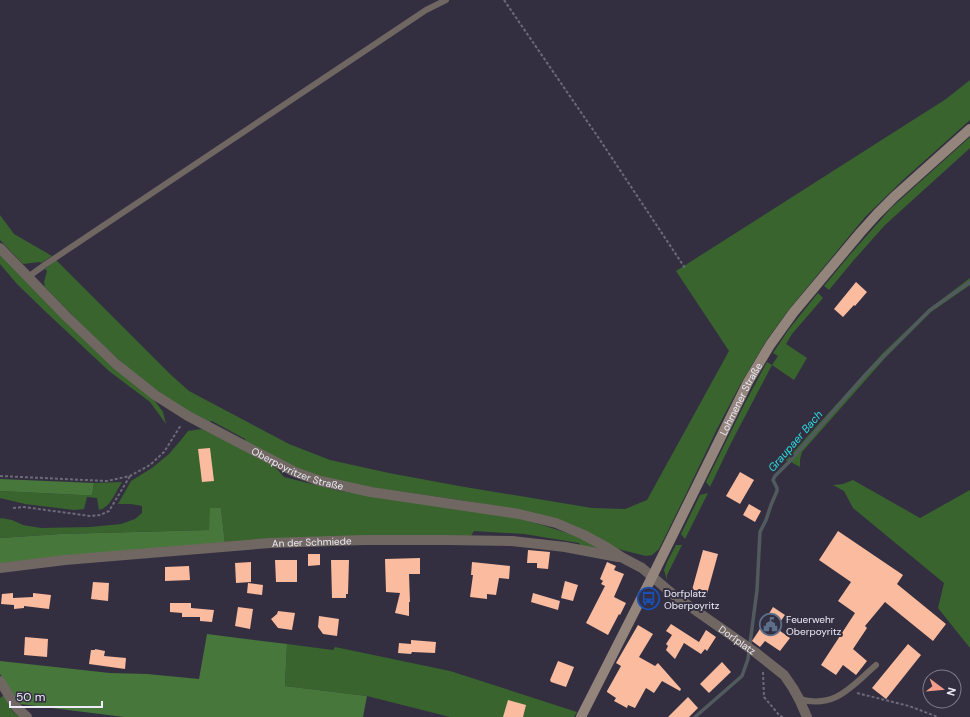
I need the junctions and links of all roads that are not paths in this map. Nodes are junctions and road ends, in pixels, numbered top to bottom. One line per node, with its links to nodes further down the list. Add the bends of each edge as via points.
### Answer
1 (446, 0): 4 (lane, via 426,10)
2 (970, 129): 7 (main road, Lohmener Straße, via 877,214 780,330 748,382)
3 (0, 248): 4 (street, Oberpoyritzer Straße)
4 (28, 277): 5 (street, Oberpoyritzer Straße, via 116,364 155,395 188,416 295,472 320,481 370,492 519,514 556,523 584,535)
5 (623, 558): 6 (street, An der Schmiede, via 565,546 512,541 364,540 270,543); 7 (street, Oberpoyritzer Straße, via 642,568)
6 (0, 568)
7 (652, 577): 10 (street, Dorfplatz, via 784,675); 12 (main road, Lohmener Straße)
8 (876, 665): 10 (lane, via 834,698 810,702)
9 (0, 681): 11 (street)
10 (799, 699): 13 (street, Dorfplatz)
11 (24, 716)
12 (582, 717)
13 (808, 717)

